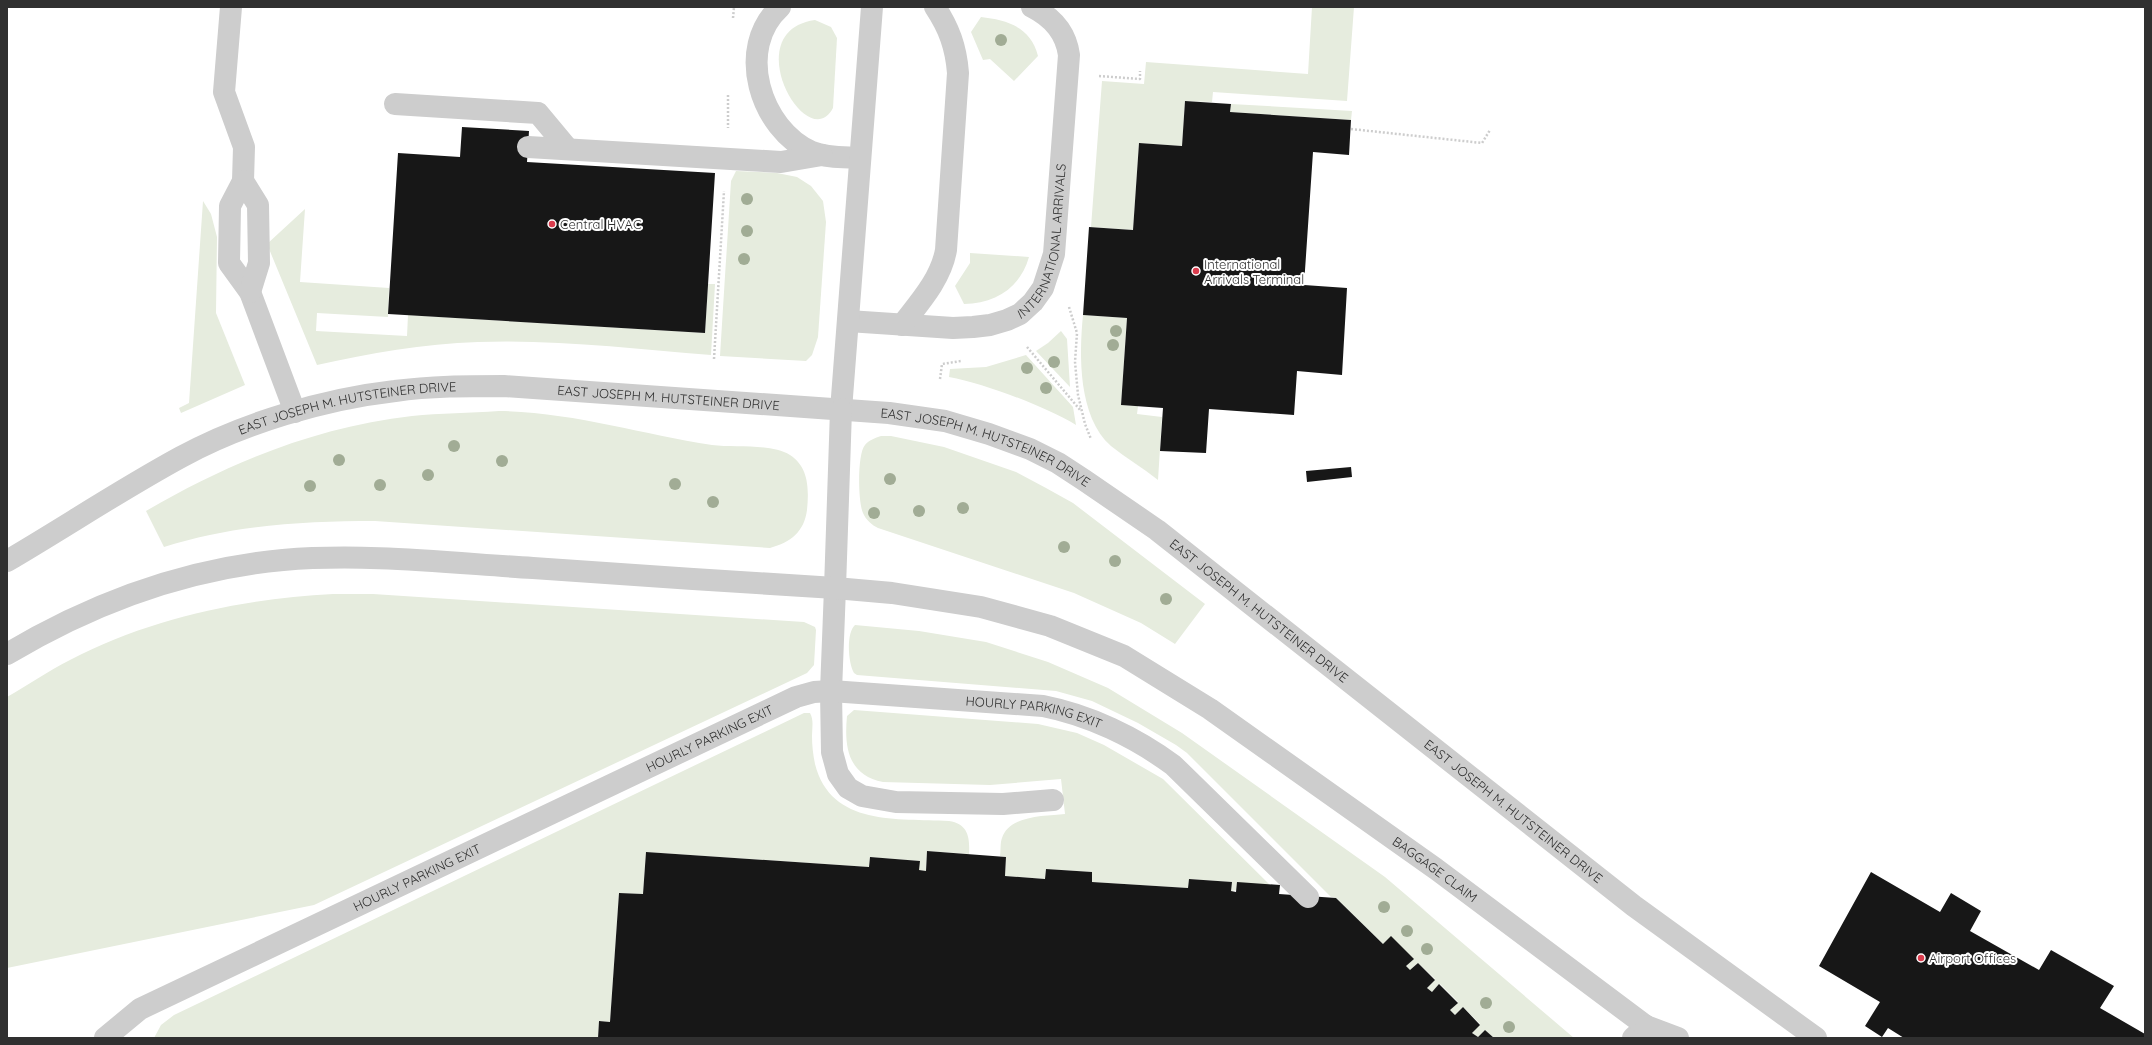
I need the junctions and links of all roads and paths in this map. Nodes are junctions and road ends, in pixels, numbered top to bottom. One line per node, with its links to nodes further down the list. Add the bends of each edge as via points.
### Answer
1 (231, 7): 13 (street, via 224,92 244,147)
2 (780, 7): 11 (street, via 770,16 758,40 756,54 759,85 767,107 784,129 805,148)
3 (872, 7): 12 (street)
4 (935, 7): 17 (street, via 952,36 958,73 946,250 937,277)
5 (1032, 7): 17 (street, INTERNATIONAL ARRIVALS, via 1040,11 1061,31 1069,55 1054,254 1049,274 1033,302 1020,314 1007,320 973,328)
6 (395, 104): 10 (street, via 538,113)
7 (1351, 129): 8 (path, via 1482,143)
8 (1490, 130)
9 (528, 147): 10 (street)
10 (568, 149): 11 (street, via 781,162)
11 (822, 155): 12 (street)
12 (860, 158): 16 (street)
13 (243, 181): 14 (street, via 258,205 259,263); 14 (street, via 230,206 229,262)
14 (250, 292): 20 (street)
15 (1068, 305): 21 (path, via 1077,333 1076,374)
16 (848, 321): 17 (street, INTERNATIONAL ARRIVALS); 19 (street)
17 (902, 325)
18 (1027, 347): 21 (path)
19 (841, 410): 20 (street, EAST JOSEPH M. HUTSTEINER DRIVE, via 602,391 445,386 340,400); 24 (street); 32 (street, EAST JOSEPH M. HUTSTEINER DRIVE, via 889,413 945,421 1030,449 1058,463 1157,530 1634,906)
20 (296, 412): 23 (street, EAST JOSEPH M. HUTSTEINER DRIVE, via 227,436 182,456)
21 (1082, 412): 22 (path)
22 (1091, 440)
23 (7, 561)
24 (835, 588): 25 (street, BAGGAGE CLAIM, via 397,559 281,560 203,573 118,599 73,618); 26 (street); 29 (street, BAGGAGE CLAIM, via 943,599 1014,615 1050,626 1124,656 1210,709 1436,869)
25 (7, 654)
26 (831, 691): 27 (street, via 834,763 848,788 862,796 896,802 1003,804); 28 (street, HOURLY PARKING EXIT, via 1043,706 1101,724 1156,753 1173,765); 30 (street, HOURLY PARKING EXIT, via 796,697 312,925 140,1009)
27 (1053, 800)
28 (1308, 897)
29 (1644, 1034): 31 (street, BAGGAGE CLAIM)
30 (105, 1038)
31 (1678, 1038)
32 (1816, 1038)

